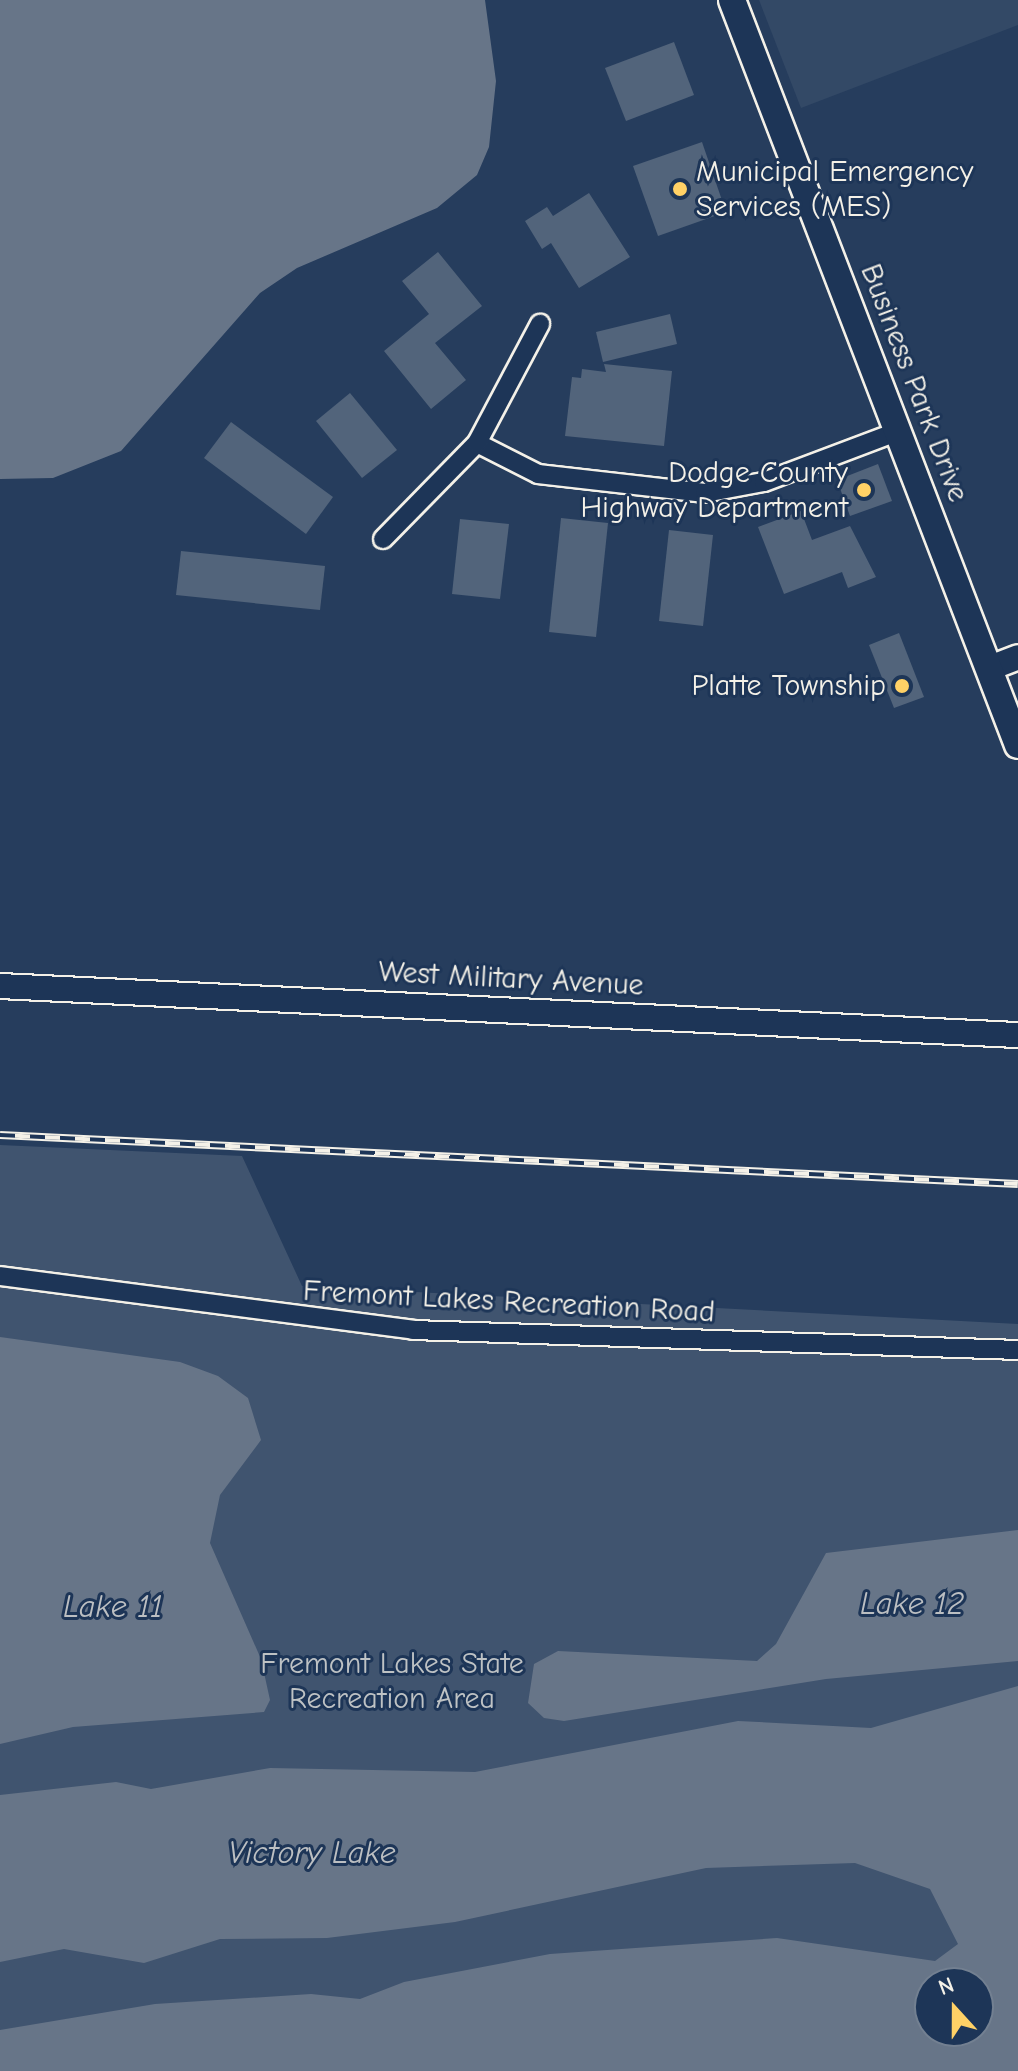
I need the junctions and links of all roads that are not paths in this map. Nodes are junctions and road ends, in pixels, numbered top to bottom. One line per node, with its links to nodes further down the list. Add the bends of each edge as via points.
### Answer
1 (732, 0): 3 (main road, Business Park Drive)
2 (540, 324): 4 (street)
3 (899, 431): 4 (street, via 764,482 705,493 538,474); 7 (main road, Business Park Drive)
4 (477, 443): 5 (street)
5 (383, 539)
6 (1018, 657): 7 (street)
7 (990, 668): 8 (main road, Business Park Drive)
8 (1018, 745)
9 (0, 986): 10 (street, West Military Avenue)
10 (1018, 1035)
11 (0, 1276): 12 (street, Fremont Lakes Recreation Road, via 440,1332)
12 (1018, 1350)

